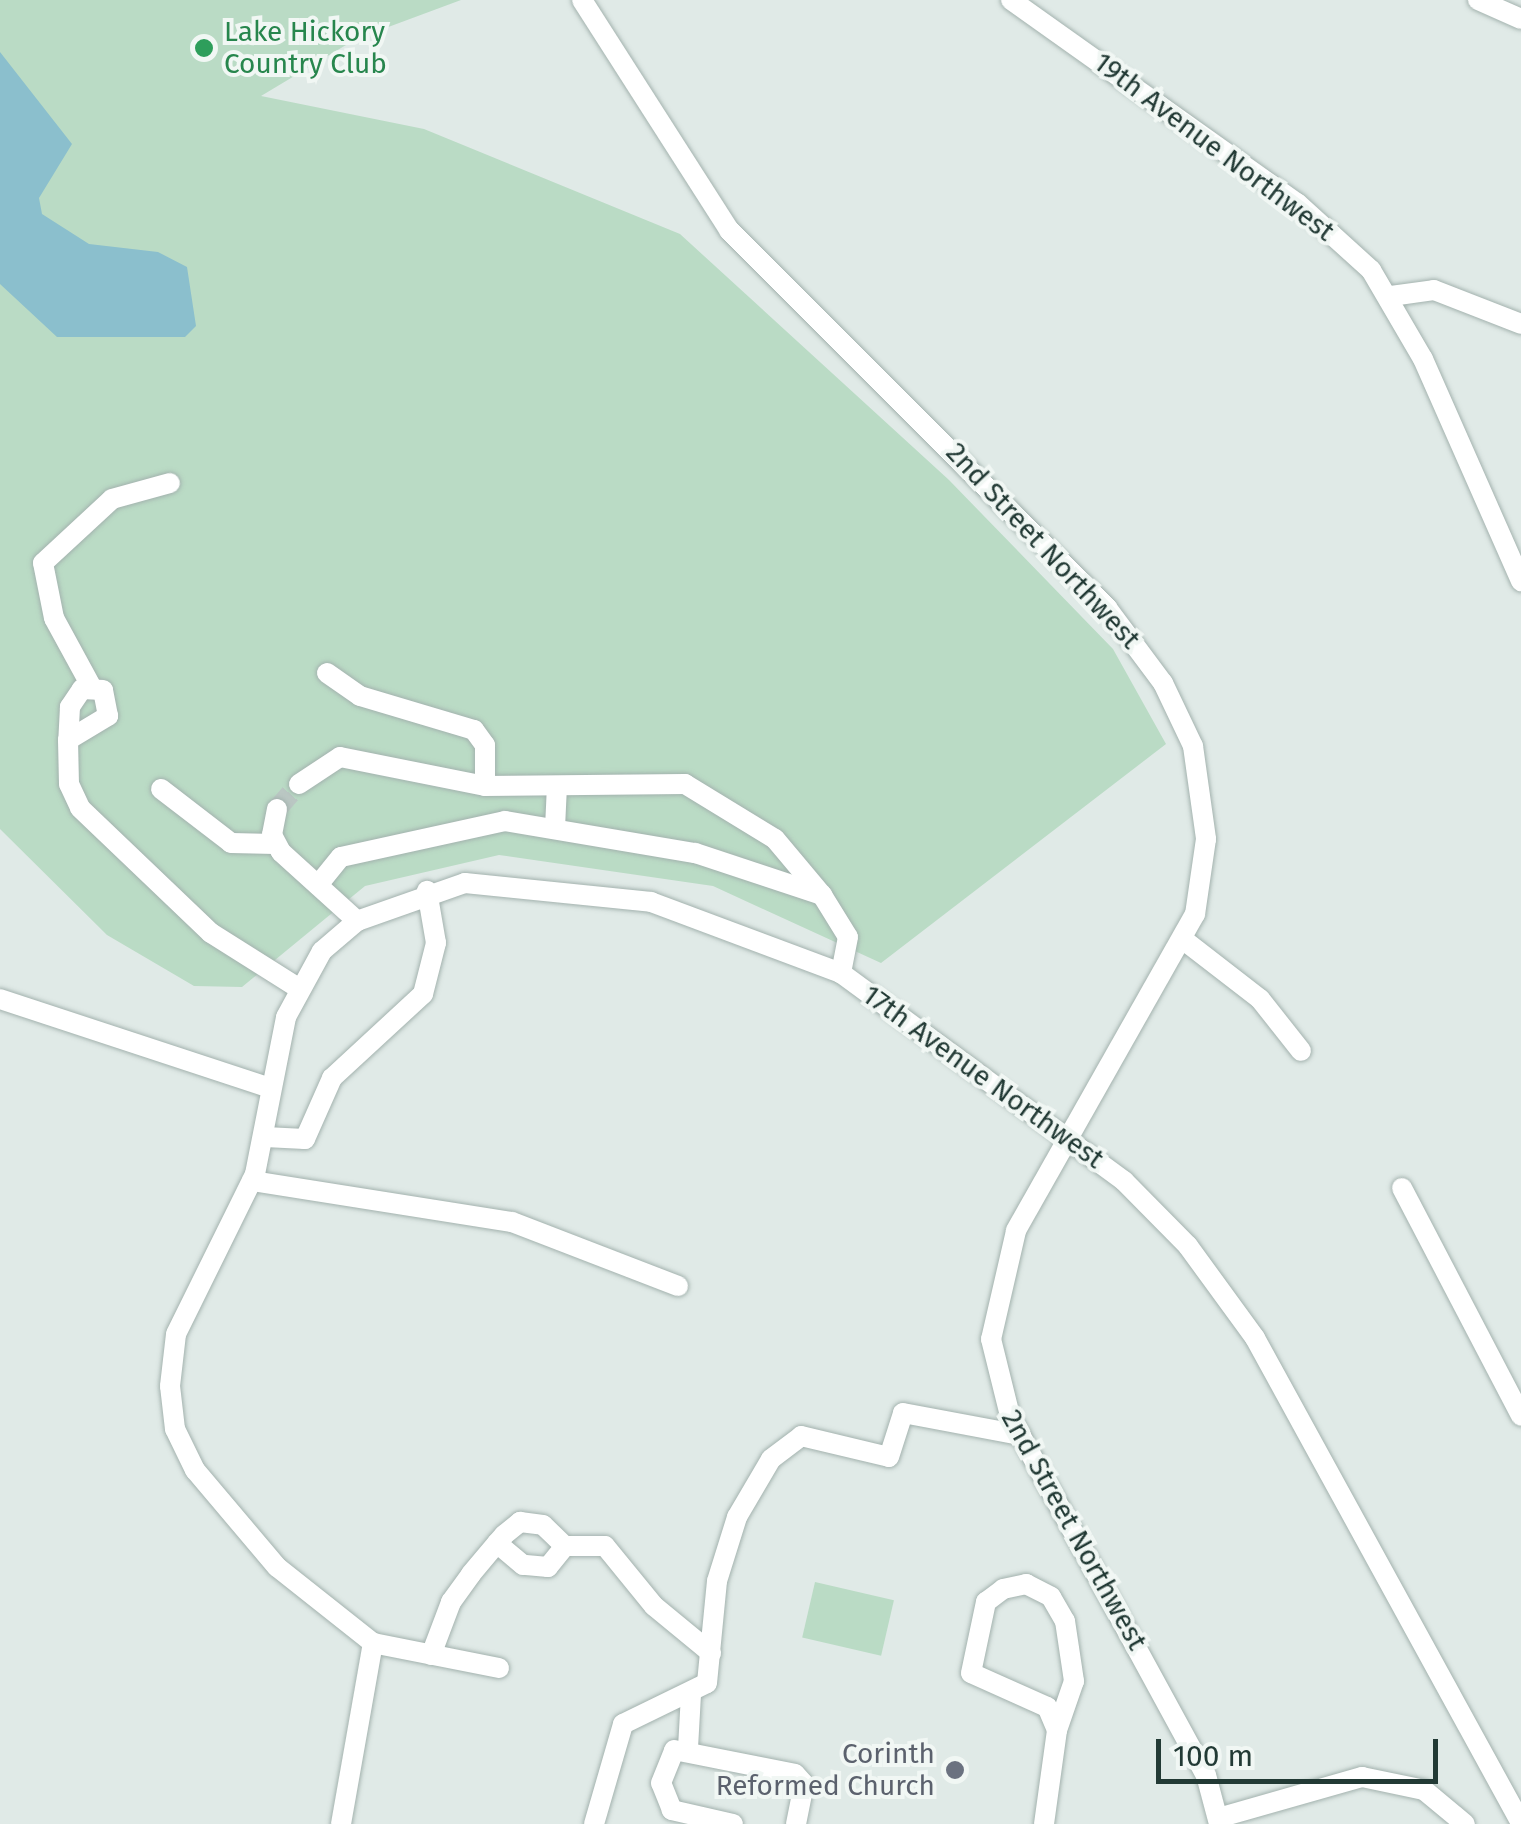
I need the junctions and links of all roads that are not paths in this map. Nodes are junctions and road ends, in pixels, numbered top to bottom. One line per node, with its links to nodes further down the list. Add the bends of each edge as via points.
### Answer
1 (582, 0): 23 (street, 2nd Street Northwest, via 729,230 1013,506 1163,683 1193,746 1206,812 1201,890)
2 (1010, 0): 5 (street, 19th Avenue Northwest, via 1297,203)
3 (1478, 0): 4 (street)
4 (1521, 20)
5 (1391, 296): 6 (street, via 1434,290); 8 (street)
6 (1521, 324)
7 (170, 483): 10 (street, via 112,499 43,563 54,618)
8 (1521, 581)
9 (327, 674): 13 (street, via 360,696 474,730 484,745)
10 (91, 686): 11 (street, via 75,695); 11 (street, via 111,701 108,716)
11 (68, 740): 25 (street, via 80,808 212,933)
12 (299, 784): 13 (street, via 340,756)
13 (484, 786): 14 (street)
14 (558, 786): 17 (street); 21 (street, via 660,779 707,793 775,839)
15 (161, 788): 18 (street, via 231,843)
16 (277, 810): 18 (street)
17 (555, 828): 19 (street, via 505,821 394,842 341,857); 21 (street, via 695,853)
18 (276, 844): 19 (street)
19 (318, 886): 22 (street)
20 (428, 891): 22 (street, 17th Avenue Northwest); 24 (street, 17th Avenue Northwest, via 500,882 618,895); 30 (street, via 436,943 423,994 332,1078 304,1140)
21 (822, 895): 24 (street, via 848,937)
22 (357, 920): 25 (street, 17th Avenue Northwest, via 322,952)
23 (1185, 942): 27 (street, via 1260,999); 29 (street, 2nd Street Northwest)
24 (841, 973): 29 (street, 17th Avenue Northwest)
25 (300, 989): 28 (street, 17th Avenue Northwest)
26 (0, 999): 28 (street)
27 (1301, 1051)
28 (271, 1088): 30 (street, 17th Avenue Northwest)
29 (1065, 1134): 35 (street, 2nd Street Northwest, via 993,1299 996,1379); 46 (street, 17th Avenue Northwest, via 1162,1218 1255,1338)
30 (264, 1137): 31 (street, 17th Avenue Northwest)
31 (252, 1181): 33 (street, via 512,1222); 38 (street, 17th Avenue Northwest, via 176,1334 175,1430 195,1470 277,1567)
32 (1402, 1188): 34 (street)
33 (678, 1286)
34 (1521, 1416)
35 (1021, 1435): 39 (street, via 903,1413 889,1457 802,1436 772,1459 737,1517 717,1581); 45 (street, 2nd Street Northwest, via 1206,1775)
36 (497, 1543): 37 (street, via 520,1522 543,1524); 37 (street, via 522,1565 548,1568); 40 (street, via 452,1602)
37 (565, 1546): 39 (street, via 605,1546 654,1606)
38 (374, 1644): 40 (street); 47 (street)
39 (711, 1653): 42 (street, via 707,1684)
40 (431, 1655): 41 (street)
41 (499, 1668)
42 (691, 1694): 44 (street); 48 (street, via 623,1724)
43 (1058, 1730): 43 (street, via 1074,1680 1064,1620 1051,1597 1026,1584 1003,1589 986,1602 971,1674 1026,1693); 51 (street)
44 (688, 1748): 49 (street, via 665,1760 662,1798 672,1810); 50 (street, via 794,1774 804,1784)
45 (1218, 1821): 52 (street, via 1362,1777 1436,1795)
46 (1521, 1823)
47 (340, 1824)
48 (594, 1824)
49 (732, 1824)
50 (796, 1824)
51 (1044, 1824)
52 (1465, 1824)

